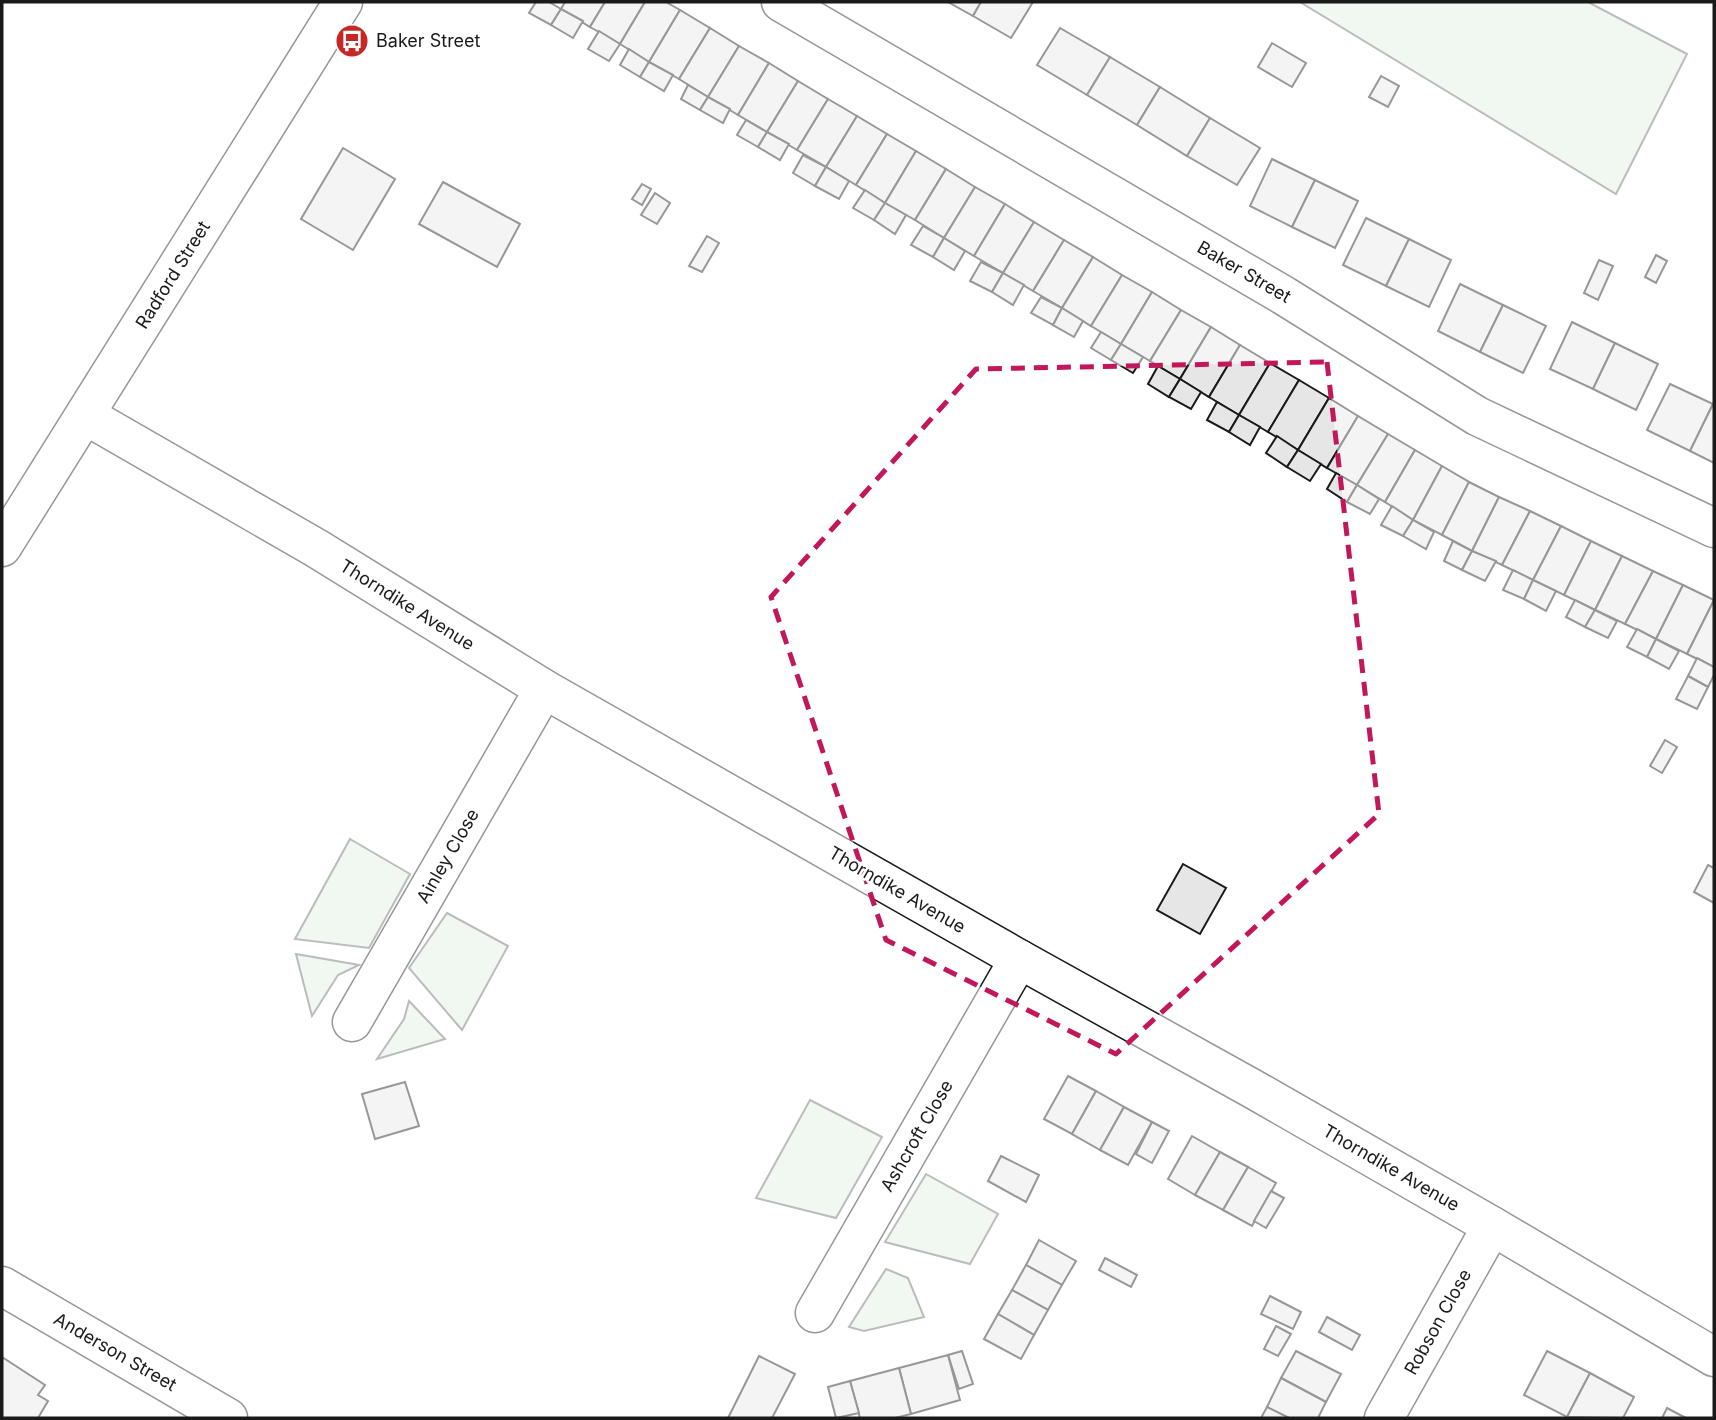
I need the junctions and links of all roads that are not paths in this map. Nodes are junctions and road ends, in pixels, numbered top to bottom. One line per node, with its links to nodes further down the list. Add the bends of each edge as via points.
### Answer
1 (343, 2): 3 (street, Radford Street)
2 (781, 2): 4 (street, Baker Street, via 1283,295 1477,416)
3 (85, 415): 5 (street, Radford Street); 6 (street, Thorndike Avenue, via 316,548)
4 (1714, 528)
5 (2, 546)
6 (544, 690): 7 (street, Thorndike Avenue); 8 (street, Ainley Close)
7 (1019, 959): 9 (street, Thorndike Avenue); 11 (street, Ashcroft Close)
8 (352, 1022)
9 (1492, 1226): 12 (street, Thorndike Avenue); 14 (street, Robson Close)
10 (2, 1286): 13 (street, Anderson Street)
11 (815, 1313)
12 (1714, 1357)
13 (228, 1418)
14 (1384, 1418)

